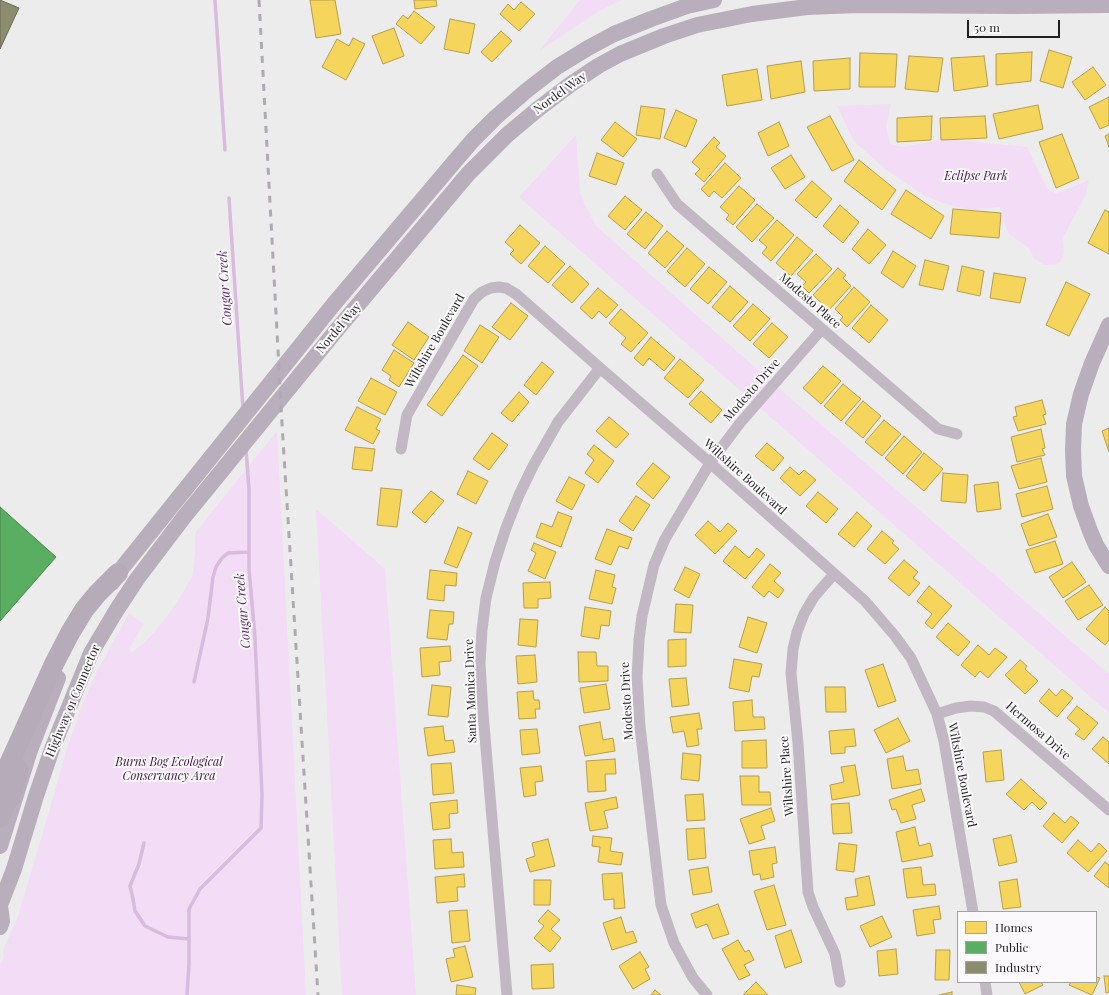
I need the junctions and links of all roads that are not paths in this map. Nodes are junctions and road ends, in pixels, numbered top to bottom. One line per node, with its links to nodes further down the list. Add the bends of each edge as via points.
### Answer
1 (714, 0): 10 (main road, Nordel Way, via 651,18 614,34 557,67 496,117 473,140 333,305)
2 (1109, 4): 11 (main road, Nordel Way, via 807,7 752,14 698,25 664,36 598,66 538,109 507,135 468,174)
3 (657, 174): 5 (street, Modesto Place, via 677,204)
4 (1109, 325): 12 (main road, via 1081,394 1074,424 1072,450 1074,476 1081,506 1096,545)
5 (822, 329): 7 (street, Modesto Place, via 938,429); 9 (street, Modesto Drive, via 740,423)
6 (600, 368): 8 (street, Wiltshire Boulevard, via 516,294 506,288 491,288 474,299 407,415); 9 (street, Wiltshire Boulevard); 26 (street, Santa Monica Drive, via 558,422 533,466 506,528 486,598 480,663 482,713)
7 (957, 434)
8 (401, 449)
9 (710, 463): 14 (street, Wiltshire Boulevard); 27 (street, Modesto Drive, via 665,539 654,564 642,616 637,677 640,727 661,905 674,943 693,978)
10 (183, 492): 13 (main road, Highway 91 Connector)
11 (184, 516): 21 (main road, Highway 91 Connector, via 137,579 91,653 52,749)
12 (1109, 566)
13 (118, 573): 16 (main road, Highway 91 Connector, via 87,622 63,667); 17 (highway, via 84,610 70,633)
14 (834, 574): 15 (street, Wiltshire Boulevard, via 865,601 895,636 911,658); 24 (street, Wiltshire Place, via 814,597 796,632 791,673 808,892 835,954)
15 (937, 714): 18 (street, Hermosa Drive, via 971,706 994,711); 22 (street, Wiltshire Boulevard, via 944,741)
16 (30, 750): 19 (highway, via 18,768); 20 (main road, Highway 91 Connector)
17 (0, 784)
18 (1109, 810)
19 (0, 817)
20 (0, 846)
21 (0, 905): 23 (main road, Highway 91 Connector)
22 (973, 911)
23 (0, 927)
24 (840, 982)
25 (984, 983): 28 (street)
26 (507, 995)
27 (707, 995)
28 (987, 995)

